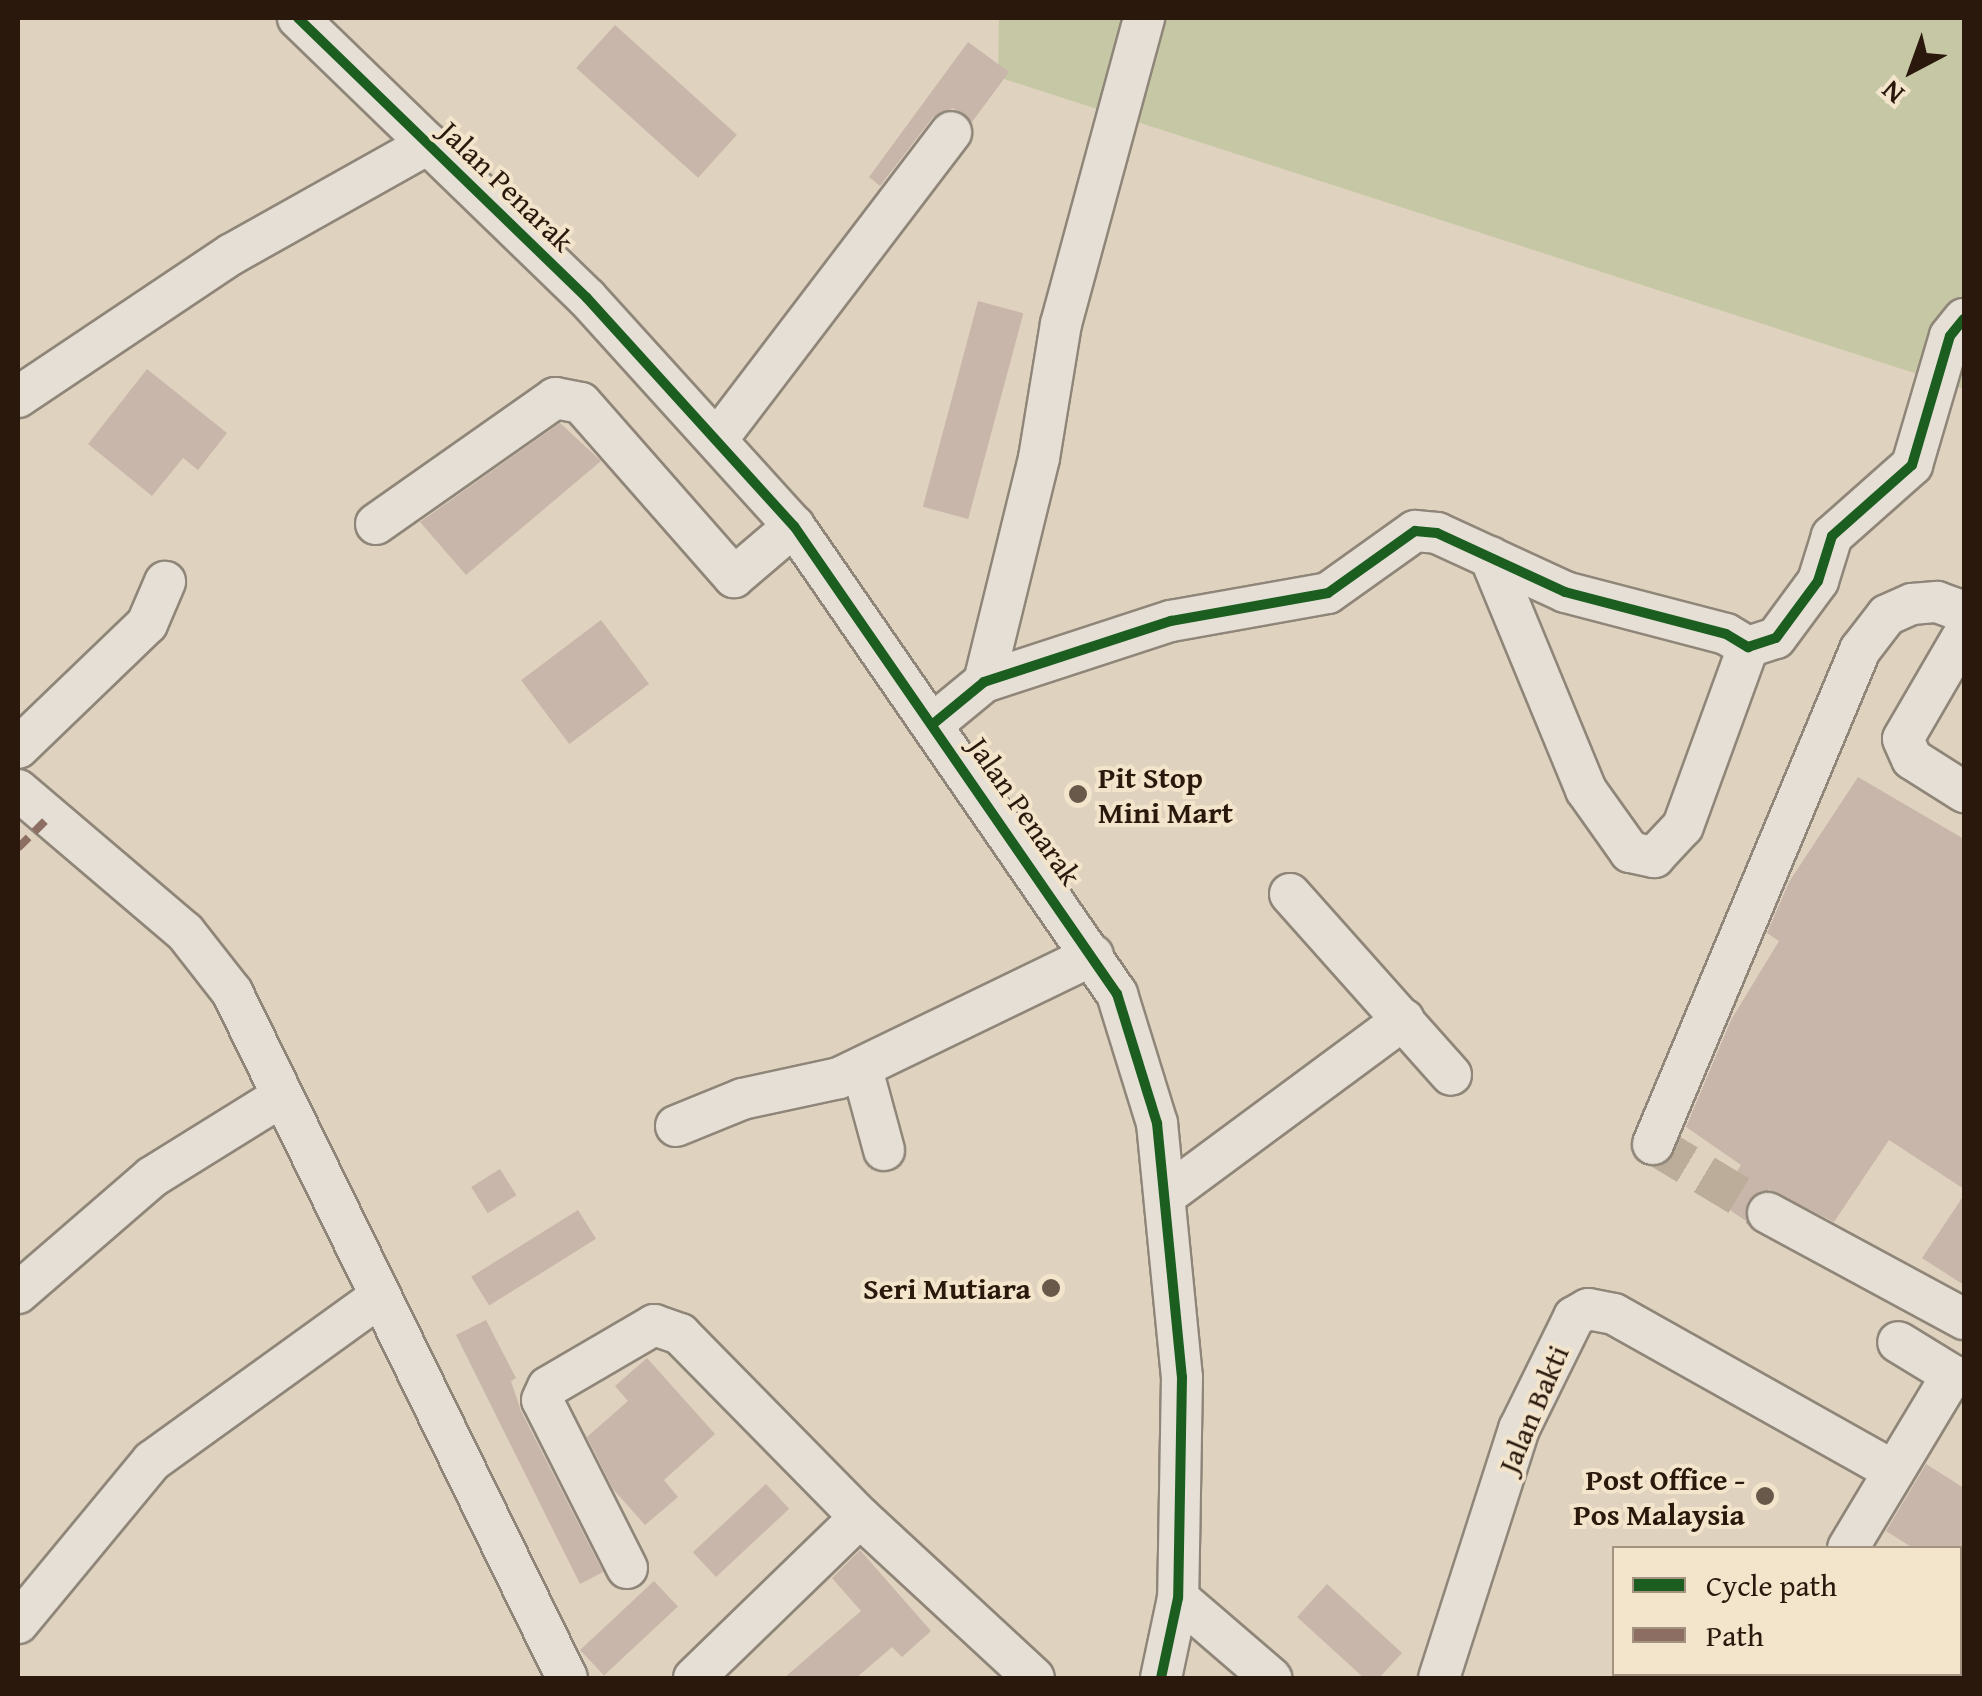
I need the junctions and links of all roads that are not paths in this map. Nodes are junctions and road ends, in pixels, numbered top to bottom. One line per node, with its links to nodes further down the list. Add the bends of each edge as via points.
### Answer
1 (298, 18): 4 (street, Jalan Penarak)
2 (1144, 18): 15 (street, via 1061,324 1039,458)
3 (952, 132): 7 (street)
4 (428, 144): 6 (street, via 232,254); 7 (street, Jalan Penarak)
5 (1964, 318): 14 (street, via 1950,336 1912,464 1832,536 1801,612 1776,638)
6 (18, 397)
7 (719, 437): 9 (street, Jalan Penarak)
8 (376, 524): 9 (street, via 555,398 581,404 734,578)
9 (794, 526): 16 (street, Jalan Penarak)
10 (1490, 557): 14 (street, via 1566,592 1726,634); 14 (street, via 1586,790 1630,852 1654,856 1682,826); 15 (street, via 1437,533 1414,531 1328,593 1171,621)
11 (165, 582): 17 (street, via 147,624)
12 (1964, 612): 27 (street, via 1938,602 1912,604 1887,615 1860,650)
13 (1964, 634): 19 (street, via 1903,738 1912,760)
14 (1748, 646)
15 (984, 682): 16 (street)
16 (933, 724): 21 (street, Jalan Penarak)
17 (18, 748)
18 (18, 790): 25 (street, via 209,956)
19 (1964, 792)
20 (1290, 894): 22 (street)
21 (1093, 954): 23 (street); 29 (street, Jalan Penarak, via 1118,994 1135,1044 1157,1123)
22 (1404, 1019): 24 (street); 29 (street)
23 (862, 1069): 26 (street, via 742,1098); 28 (street)
24 (1451, 1074)
25 (279, 1098): 31 (street, via 152,1177); 32 (street)
26 (676, 1126)
27 (1653, 1144)
28 (884, 1150)
29 (1164, 1196): 40 (street, Jalan Penarak, via 1182,1376)
30 (1768, 1214): 33 (street)
31 (18, 1293)
32 (379, 1297): 41 (street, via 152,1461); 42 (street)
33 (1964, 1319)
34 (1898, 1342): 35 (street)
35 (1958, 1379): 36 (street)
36 (1894, 1471): 38 (street); 47 (street, Jalan Bakti, via 1614,1314 1588,1308 1574,1318 1519,1429)
37 (860, 1516): 39 (street, via 680,1334 654,1325 548,1387 542,1400); 43 (street); 44 (street)
38 (1849, 1546)
39 (627, 1568)
40 (1178, 1598): 45 (street, Jalan Penarak); 46 (street)
41 (18, 1623)
42 (567, 1678)
43 (694, 1678)
44 (1034, 1678)
45 (1161, 1678)
46 (1271, 1678)
47 (1440, 1678)

